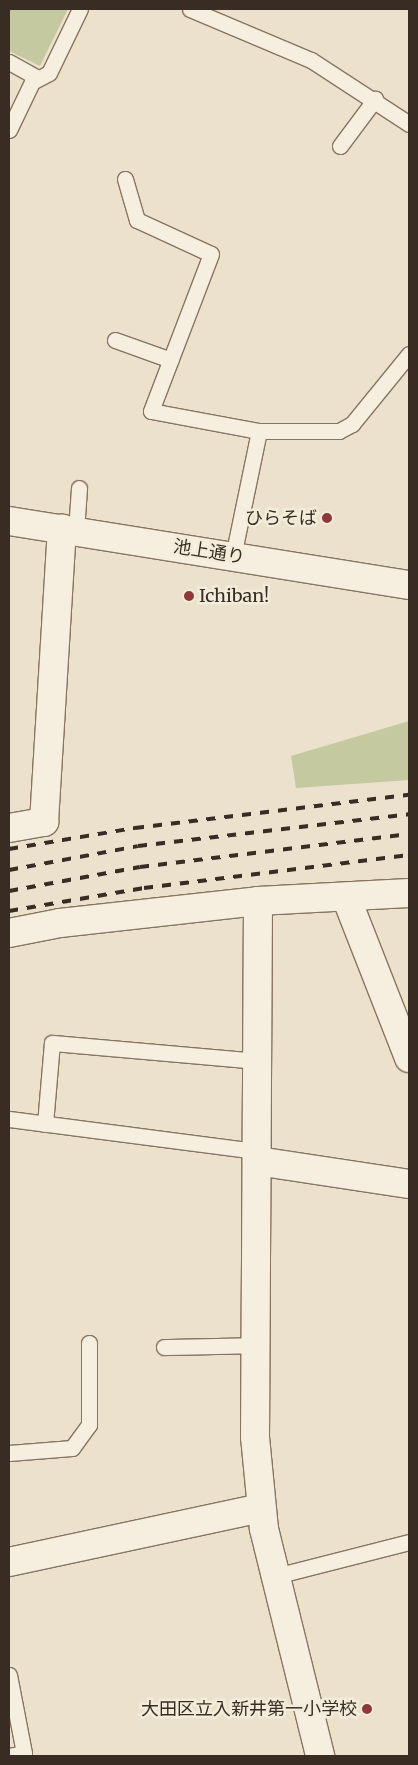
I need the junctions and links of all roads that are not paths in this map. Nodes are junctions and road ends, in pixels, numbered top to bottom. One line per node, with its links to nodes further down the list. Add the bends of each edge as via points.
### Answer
1 (80, 9): 4 (lane, via 48,73)
2 (190, 9): 5 (lane, via 311,60)
3 (9, 62): 4 (lane)
4 (38, 78): 7 (lane, via 32,82)
5 (375, 99): 6 (lane); 8 (lane)
6 (409, 124)
7 (9, 130)
8 (340, 146)
9 (126, 179): 12 (lane, via 138,220 212,254)
10 (115, 340): 12 (lane)
11 (409, 354): 13 (lane, via 352,424 339,431)
12 (171, 360): 13 (lane, via 151,411)
13 (259, 431): 17 (lane)
14 (79, 488): 16 (lane)
15 (9, 521): 16 (street, 池上通り)
16 (69, 530): 17 (street, 池上通り); 19 (street, via 44,822)
17 (233, 556): 18 (street, 池上通り)
18 (409, 584)
19 (9, 828)
20 (409, 894): 21 (street)
21 (346, 897): 22 (street); 24 (street)
22 (258, 901): 23 (street, via 60,923); 26 (street)
23 (9, 933)
24 (402, 1021): 25 (street)
25 (409, 1058)
26 (259, 1061): 28 (lane, via 52,1043); 29 (street)
27 (9, 1120): 28 (lane)
28 (45, 1124): 29 (lane)
29 (257, 1156): 30 (street); 32 (street)
30 (409, 1184)
31 (89, 1342): 34 (lane, via 89,1425 72,1448)
32 (256, 1345): 33 (lane); 35 (street, via 255,1437)
33 (164, 1347)
34 (9, 1453)
35 (260, 1508): 37 (street); 38 (street)
36 (409, 1542): 38 (lane)
37 (9, 1562)
38 (276, 1576): 41 (street)
39 (9, 1675): 40 (lane, via 24,1753)
40 (9, 1756)
41 (320, 1756)

